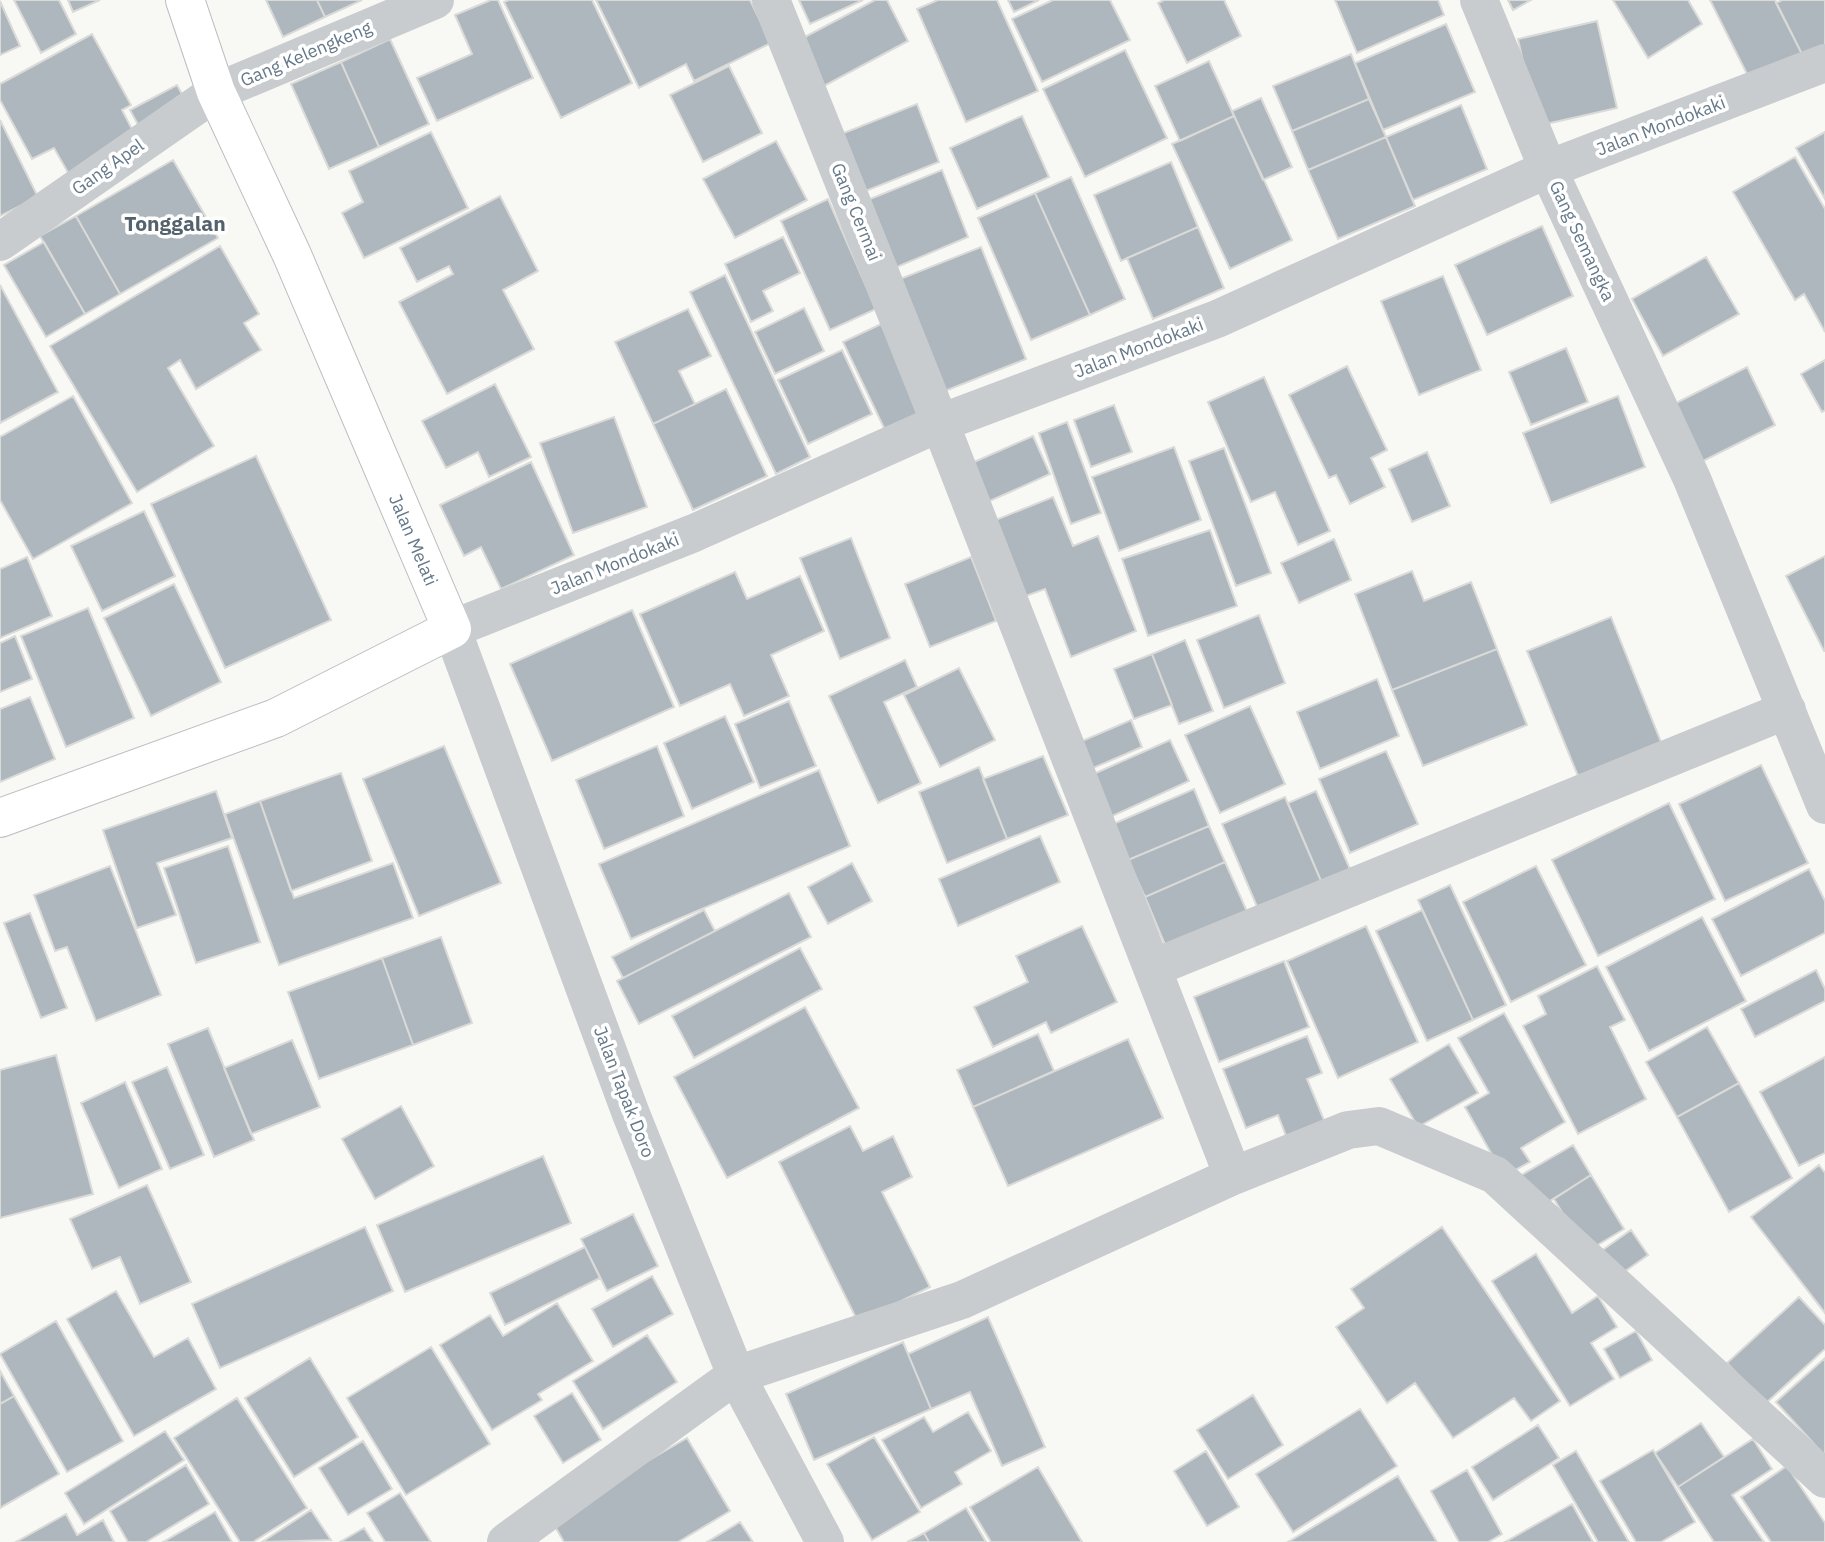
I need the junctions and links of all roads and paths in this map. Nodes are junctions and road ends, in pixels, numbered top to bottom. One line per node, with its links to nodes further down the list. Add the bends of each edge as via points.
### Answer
1 (185, 0): 6 (street, Jalan Melati)
2 (435, 0): 6 (street, Gang Kelengkeng)
3 (771, 0): 9 (street, Gang Cermai)
4 (1479, 0): 7 (street, Gang Semangka)
5 (1825, 63): 7 (street, Jalan Mondokaki)
6 (216, 92): 8 (street, Gang Apel); 10 (street, Jalan Melati, via 292,255)
7 (1548, 169): 9 (street, Jalan Mondokaki, via 1217,319); 11 (street, Gang Semangka, via 1692,479)
8 (0, 242)
9 (940, 423): 10 (street, Jalan Mondokaki, via 694,533); 14 (street, Gang Cermai)
10 (452, 629): 13 (street, via 276,718); 16 (street, Jalan Tapak Doro, via 631,1114)
11 (1787, 710): 12 (street, Gang Semangka); 14 (street)
12 (1825, 805)
13 (0, 818)
14 (1153, 968): 15 (street, Gang Cermai)
15 (1233, 1176): 16 (street, via 962,1300); 17 (street, via 1348,1130 1379,1126 1495,1175)
16 (736, 1375): 18 (street); 19 (street, Jalan Tapak Doro)
17 (1825, 1479)
18 (506, 1542)
19 (825, 1542)

